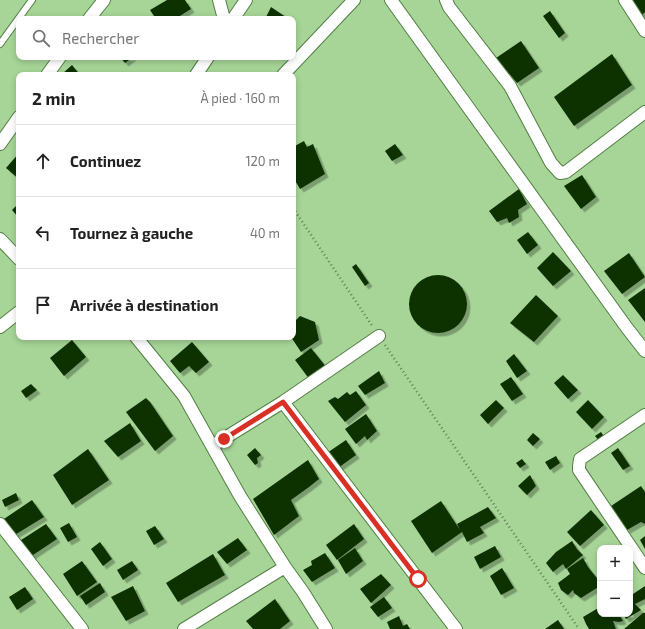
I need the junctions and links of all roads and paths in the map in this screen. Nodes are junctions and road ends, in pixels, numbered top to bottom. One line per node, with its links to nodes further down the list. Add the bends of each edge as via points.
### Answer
1 (32, 0): 9 (lane)
2 (104, 0): 10 (street)
3 (219, 0): 11 (street)
4 (246, 0): 12 (street)
5 (354, 0): 20 (street)
6 (391, 0): 31 (street)
7 (446, 0): 21 (street, via 510,86 551,163 560,173 566,172)
8 (625, 0): 14 (street)
9 (20, 16)
10 (91, 16)
11 (223, 16)
12 (235, 16)
13 (16, 22): 15 (lane)
14 (645, 31)
15 (0, 44)
16 (58, 60): 18 (street)
17 (206, 60): 19 (street)
18 (49, 72)
19 (198, 72)
20 (286, 72)
21 (645, 112)
22 (16, 121): 23 (street)
23 (0, 144)
24 (296, 212): 29 (path)
25 (0, 239): 26 (street)
26 (16, 256)
27 (16, 314): 28 (street)
28 (0, 327)
29 (379, 336): 32 (street); 42 (path)
30 (138, 340): 34 (street, via 184,396)
31 (645, 351)
32 (283, 402): 34 (street); 41 (street)
33 (645, 415): 37 (street, via 580,459 579,470)
34 (212, 446): 36 (street)
35 (0, 524): 38 (street)
36 (285, 567): 39 (street); 40 (street)
37 (645, 568)
38 (82, 629)
39 (184, 629)
40 (326, 629)
41 (456, 629)
42 (579, 629)

